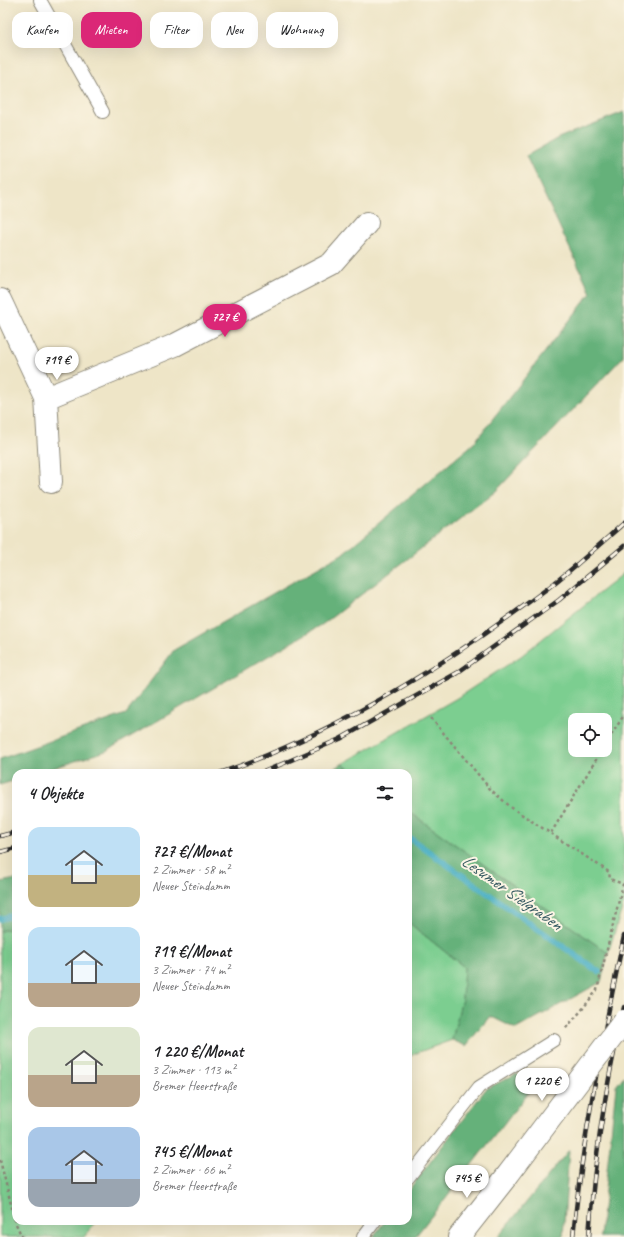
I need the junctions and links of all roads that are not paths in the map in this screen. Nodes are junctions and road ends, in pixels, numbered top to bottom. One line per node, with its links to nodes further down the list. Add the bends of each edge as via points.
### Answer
1 (40, 0): 2 (lane)
2 (103, 112)
3 (367, 224): 5 (street, via 330,264 175,345)
4 (0, 300): 5 (street)
5 (46, 398): 6 (street)
6 (51, 482)
7 (624, 1021): 12 (street, bridge)
8 (554, 1040): 9 (lane, via 479,1087)
9 (412, 1173)
10 (372, 1225): 11 (lane)
11 (362, 1237)
12 (459, 1237)

